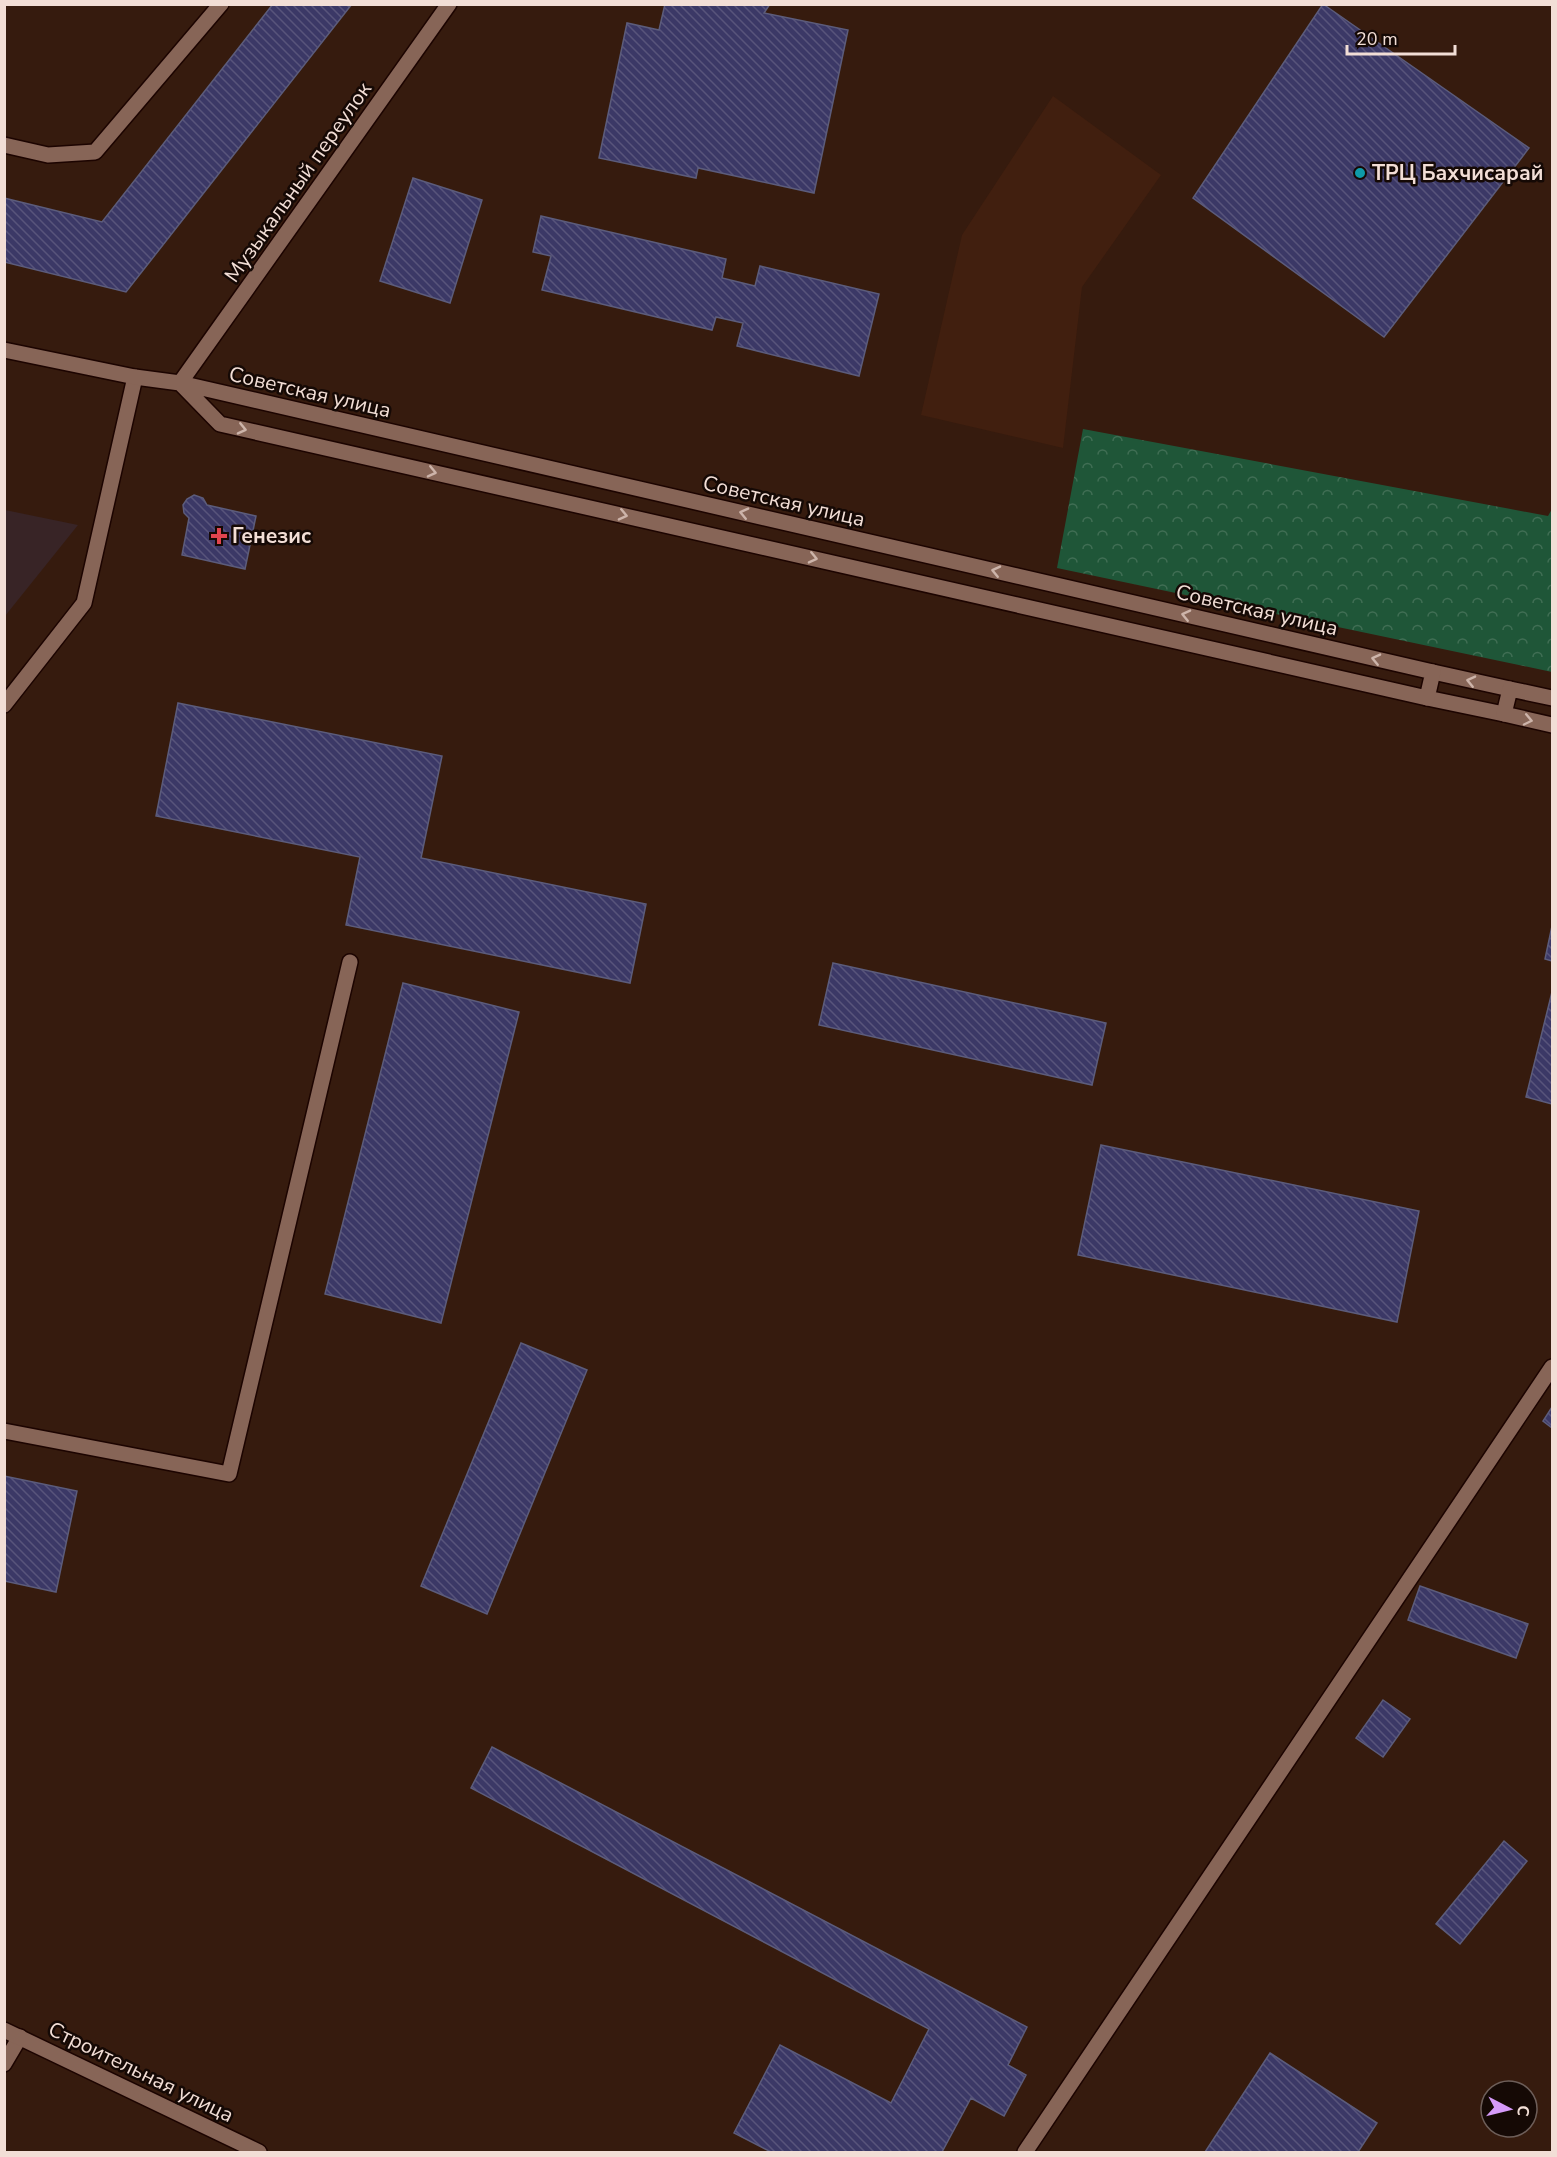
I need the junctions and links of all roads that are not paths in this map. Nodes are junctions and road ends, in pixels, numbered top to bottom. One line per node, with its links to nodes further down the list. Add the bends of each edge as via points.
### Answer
1 (221, 4): 3 (street, via 95,152 48,155)
2 (449, 4): 6 (street, Музыкальный переулок)
3 (4, 145)
4 (4, 350): 5 (street, Советская улица)
5 (135, 377): 6 (street, Советская улица); 11 (street, via 84,603)
6 (180, 383): 7 (street, Советская улица, one-way to 6); 9 (street, one-way to 9, via 220,424)
7 (1433, 672): 8 (street, Советская улица, one-way to 7); 9 (street)
8 (1510, 689): 10 (street, Советская улица); 12 (street)
9 (1426, 698): 12 (street)
10 (1552, 698)
11 (4, 705)
12 (1504, 714): 13 (street, one-way to 13)
13 (1552, 725)
14 (350, 962): 16 (street, via 229,1474)
15 (1552, 1367): 21 (street)
16 (4, 1431)
17 (4, 2030): 18 (street, Строительная улица)
18 (20, 2037): 19 (street); 20 (street, Строительная улица)
19 (4, 2064)
20 (259, 2152)
21 (1025, 2152)

